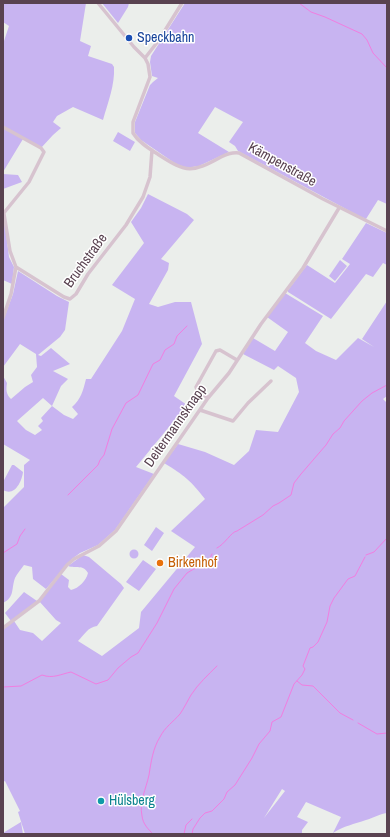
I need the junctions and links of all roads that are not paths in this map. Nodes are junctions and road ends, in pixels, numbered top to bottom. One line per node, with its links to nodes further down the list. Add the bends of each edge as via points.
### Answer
1 (98, 3): 3 (street, Kämpenstraße)
2 (182, 3): 3 (street)
3 (145, 58): 5 (street, Kämpenstraße, via 150,77 133,122 133,133)
4 (3, 127): 7 (street, via 44,152 29,182)
5 (152, 150): 6 (street, Kämpenstraße, via 176,166 186,169 199,168 228,154 239,153); 9 (street, Bruchstraße, via 149,182 143,198 72,298 67,299)
6 (339, 208): 8 (street, Kämpenstraße); 11 (street, Deitermannsknapp, via 303,268)
7 (4, 214): 9 (street, via 10,251)
8 (387, 231)
9 (16, 267): 10 (street, via 12,294)
10 (3, 318)
11 (238, 360): 13 (street, Deitermannsknapp); 13 (street, via 220,350 216,351 196,388)
12 (271, 381): 14 (street, via 233,421)
13 (208, 398): 14 (street, Deitermannsknapp)
14 (200, 410): 15 (street, Deitermannsknapp, via 116,531 99,546 67,565 39,600)
15 (3, 628)

